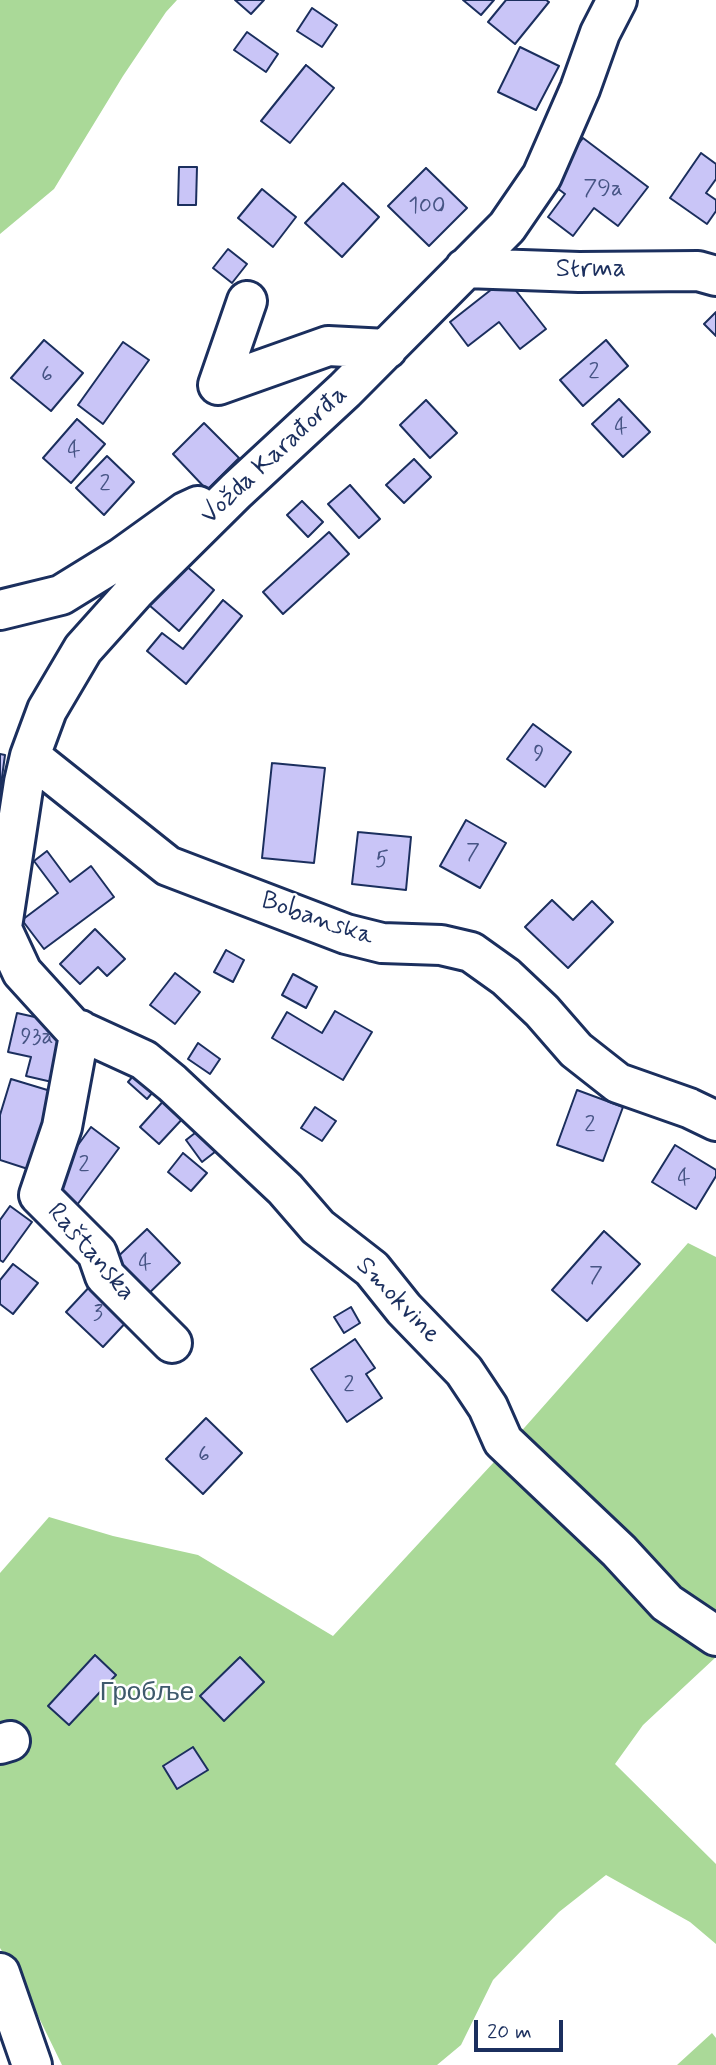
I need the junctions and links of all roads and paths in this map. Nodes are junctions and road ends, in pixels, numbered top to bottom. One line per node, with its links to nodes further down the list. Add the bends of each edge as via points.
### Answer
1 (617, 0): 2 (street, Vožda Karađorđa, via 542,176 507,227)
2 (465, 268): 3 (street, Strma, via 698,271); 5 (street, Vožda Karađorđa)
3 (716, 276)
4 (247, 301): 5 (street, via 218,385 328,346)
5 (387, 349): 6 (street, Vožda Karađorđa)
6 (236, 491): 7 (street, via 185,512 61,595); 8 (street, Vožda Karađorđa, via 83,649 47,710)
7 (0, 610)
8 (30, 756): 9 (street, Vožda Karađorđa); 11 (street, Bobanska, via 169,866 346,934 382,943 440,945 471,952 506,977 576,1050 618,1083)
9 (1, 935): 10 (street, Smokvine, via 22,972 72,1027)
10 (80, 1030): 12 (street, Raštanska, via 62,1127 39,1195 97,1253 105,1276); 13 (street, Smokvine, via 144,1060 285,1189 318,1227 372,1269 464,1371 503,1441 667,1603)
11 (716, 1121)
12 (172, 1343)
13 (716, 1636)
14 (0, 1973): 15 (street)
15 (32, 2065)

